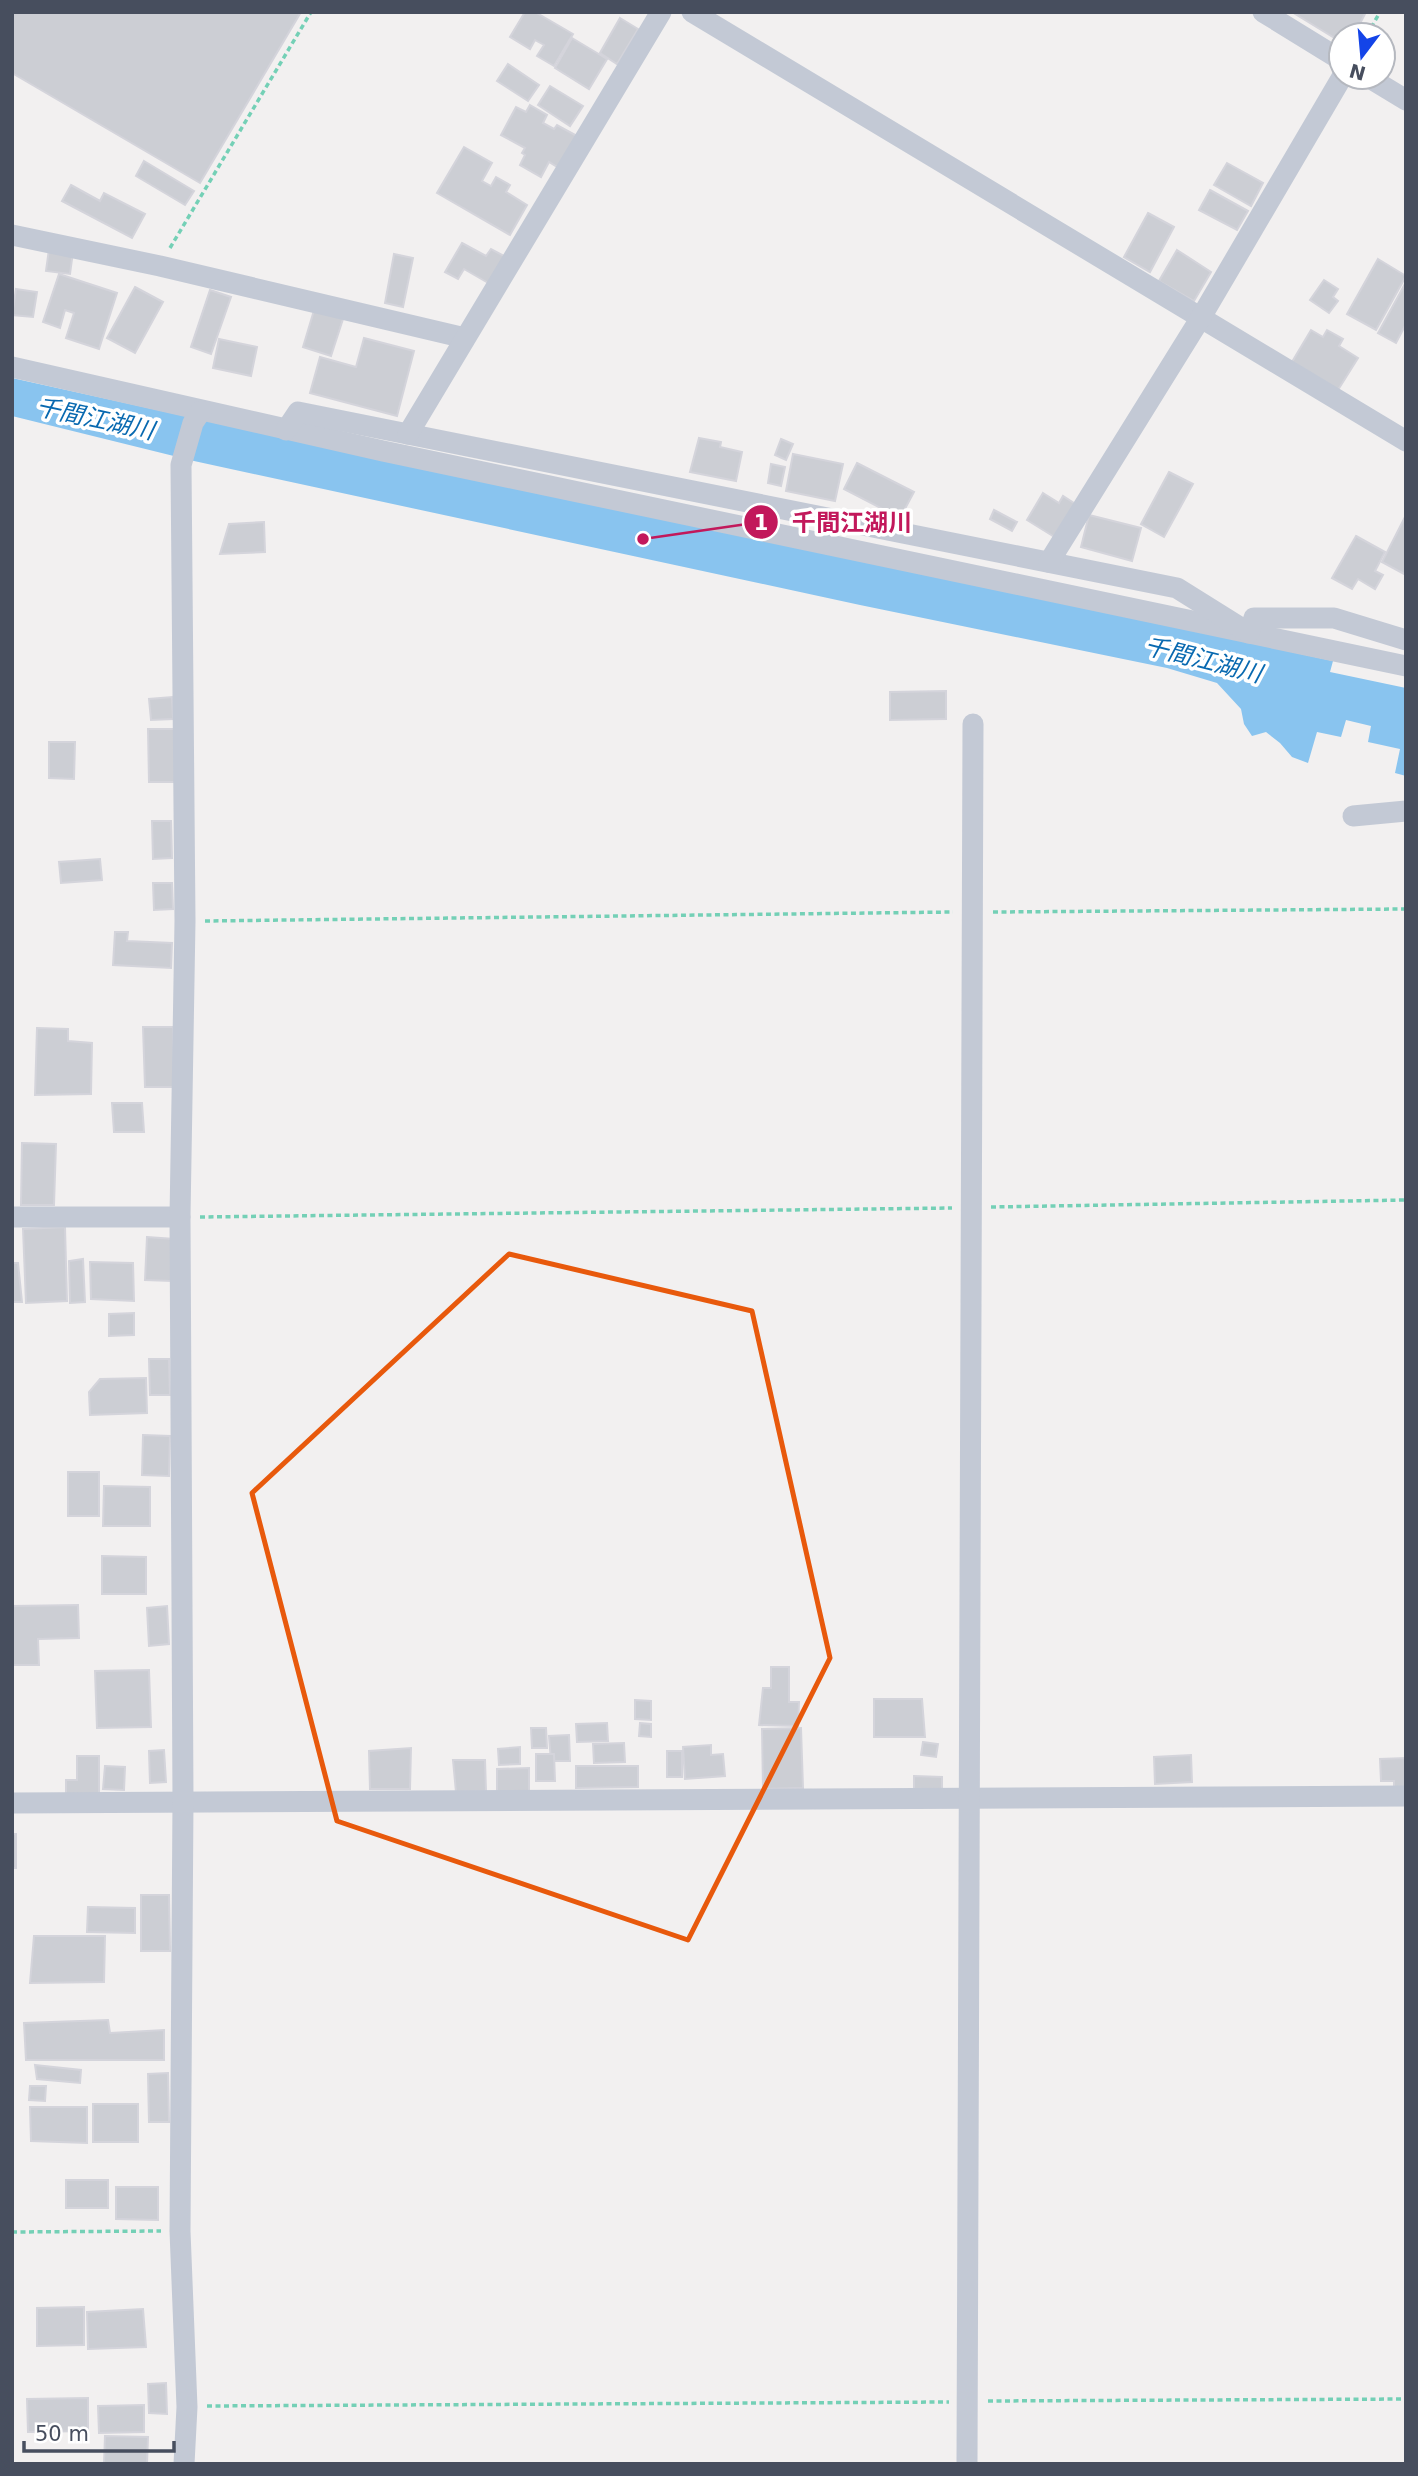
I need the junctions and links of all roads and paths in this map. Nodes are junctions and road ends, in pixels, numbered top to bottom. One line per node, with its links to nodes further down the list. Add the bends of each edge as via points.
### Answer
1 (311, 12): 8 (path)
2 (661, 12): 10 (street)
3 (692, 12): 9 (street)
4 (1263, 12): 5 (street)
5 (1327, 51)
6 (1334, 91): 9 (street)
7 (12, 235): 8 (street)
8 (160, 266): 10 (street)
9 (1200, 319): 15 (street); 16 (street)
10 (465, 338): 14 (street)
11 (12, 367): 12 (street)
12 (197, 417): 13 (street); 25 (street, via 181,465)
13 (286, 430): 14 (street, via 298,412); 17 (street)
14 (408, 434): 16 (street)
15 (1406, 441)
16 (1049, 562): 17 (street, via 1177,588)
17 (1249, 633): 18 (street, via 1254,618 1334,618); 19 (street)
18 (1406, 640)
19 (1406, 666)
20 (973, 724): 24 (street)
21 (1406, 811): 22 (street)
22 (1353, 816)
23 (1406, 909): 24 (path)
24 (974, 912): 25 (path); 27 (street)
25 (186, 921): 29 (street)
26 (1406, 1200): 27 (path)
27 (969, 1208): 29 (path); 31 (street)
28 (12, 1217): 29 (street)
29 (180, 1217): 32 (street)
30 (1406, 1796): 31 (street)
31 (969, 1797): 32 (street); 37 (street)
32 (183, 1801): 33 (street); 34 (street)
33 (12, 1802)
34 (180, 2231): 35 (path); 38 (street)
35 (12, 2232)
36 (1406, 2399): 37 (path)
37 (967, 2402): 38 (path); 40 (street)
38 (187, 2407): 39 (street)
39 (184, 2464)
40 (967, 2464)

